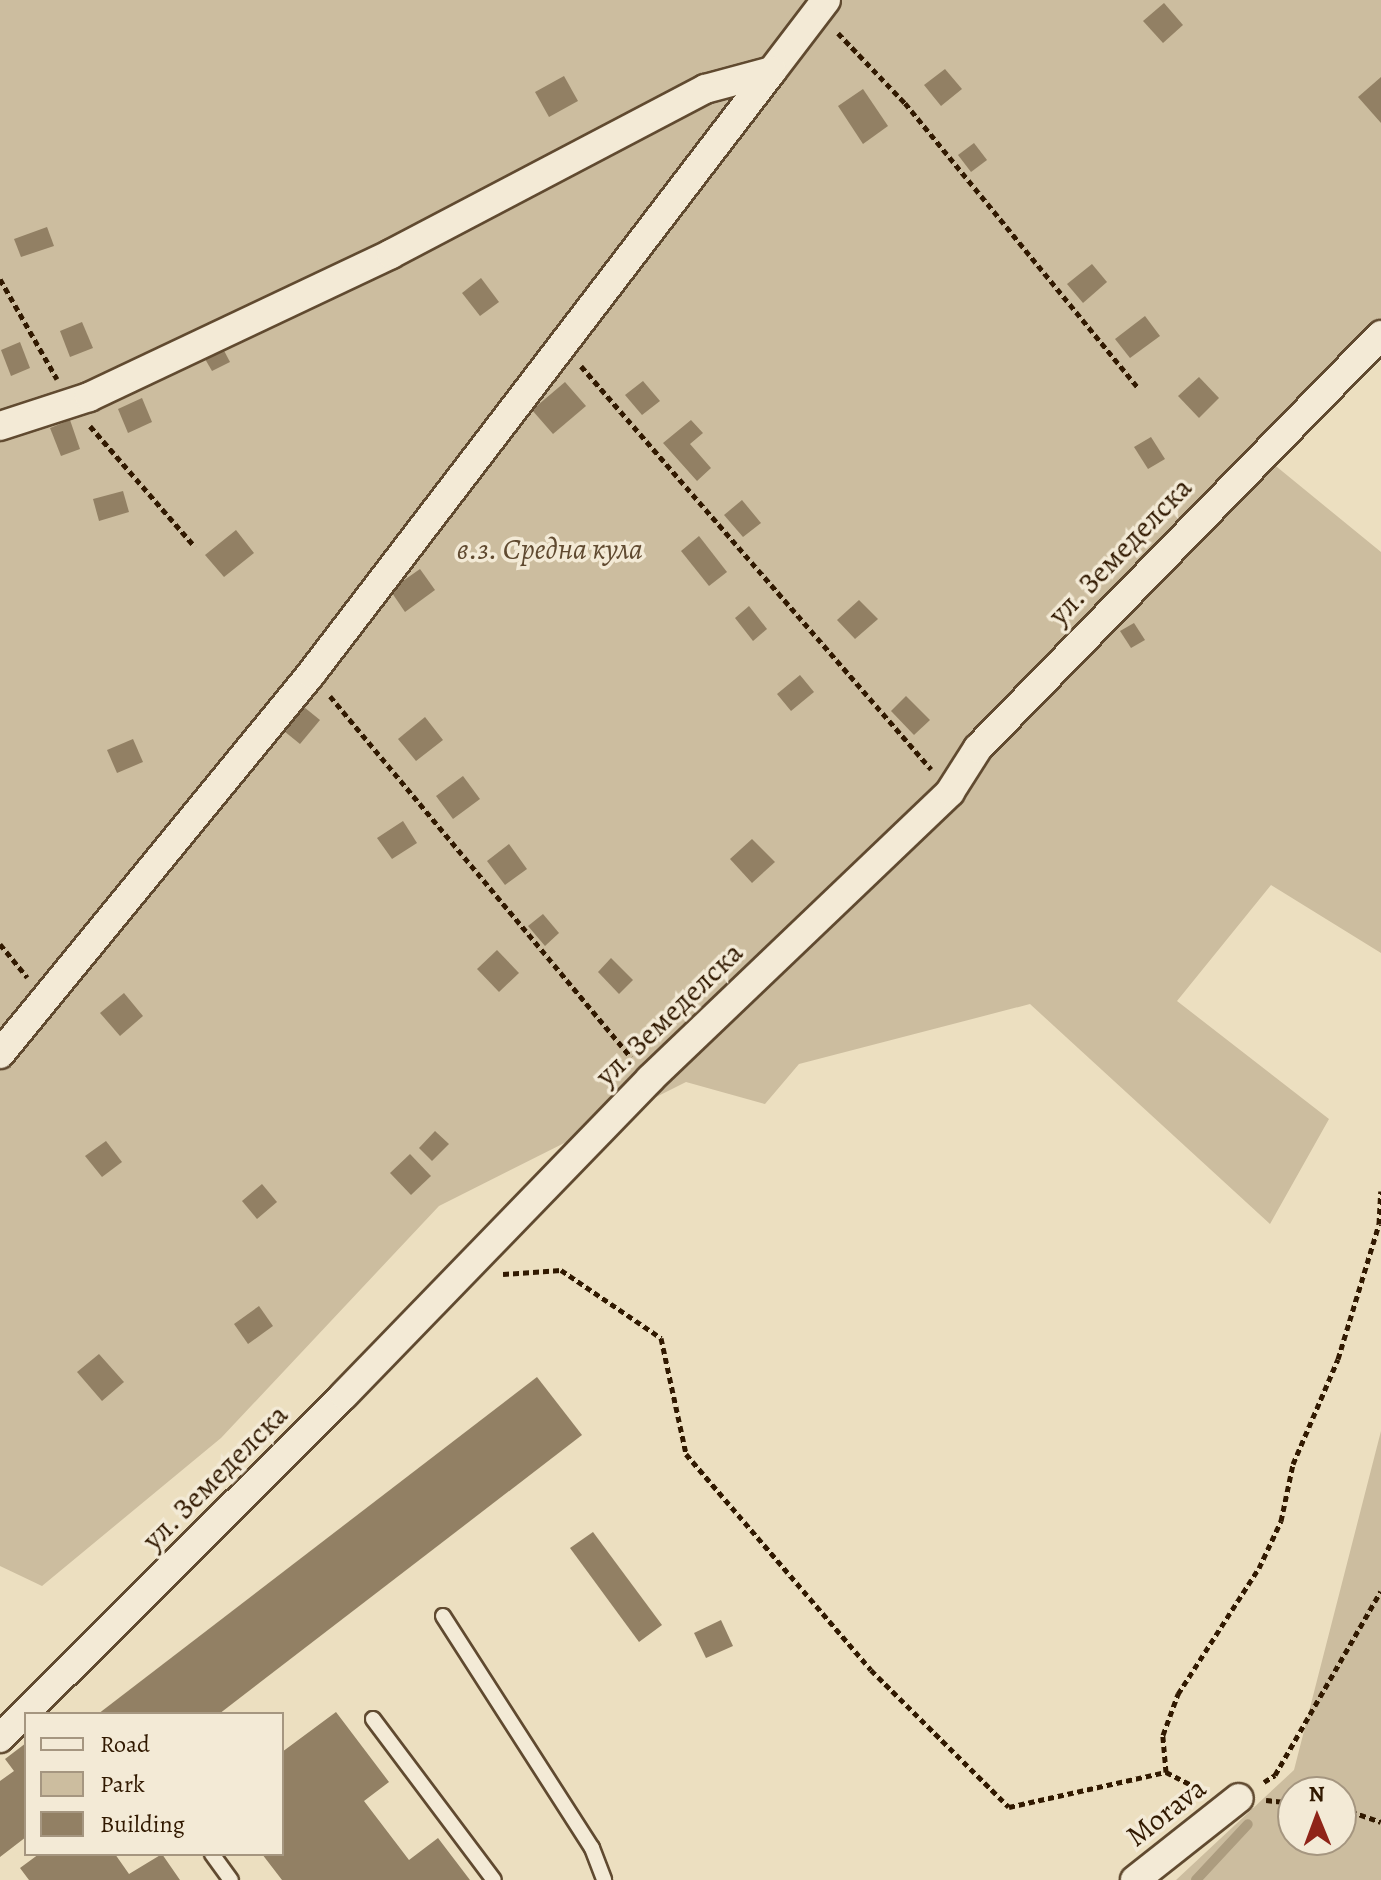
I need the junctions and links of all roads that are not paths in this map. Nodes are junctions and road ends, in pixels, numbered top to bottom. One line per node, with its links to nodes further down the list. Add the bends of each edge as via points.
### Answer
1 (822, 6): 2 (street)
2 (772, 71): 4 (street, via 705,89 391,254 70,403); 5 (street, via 311,674)
3 (1381, 335): 7 (street, ул. Земеделска, via 978,748 950,792 650,1079 333,1407)
4 (0, 426)
5 (0, 1054)
6 (443, 1616): 15 (lane, via 592,1848)
7 (26, 1712)
8 (24, 1714): 10 (street, ул. Земеделска)
9 (373, 1719): 14 (lane)
10 (0, 1738)
11 (1239, 1798): 16 (street, Morava)
12 (213, 1856): 13 (lane)
13 (231, 1880)
14 (494, 1880)
15 (604, 1880)
16 (1135, 1880)

